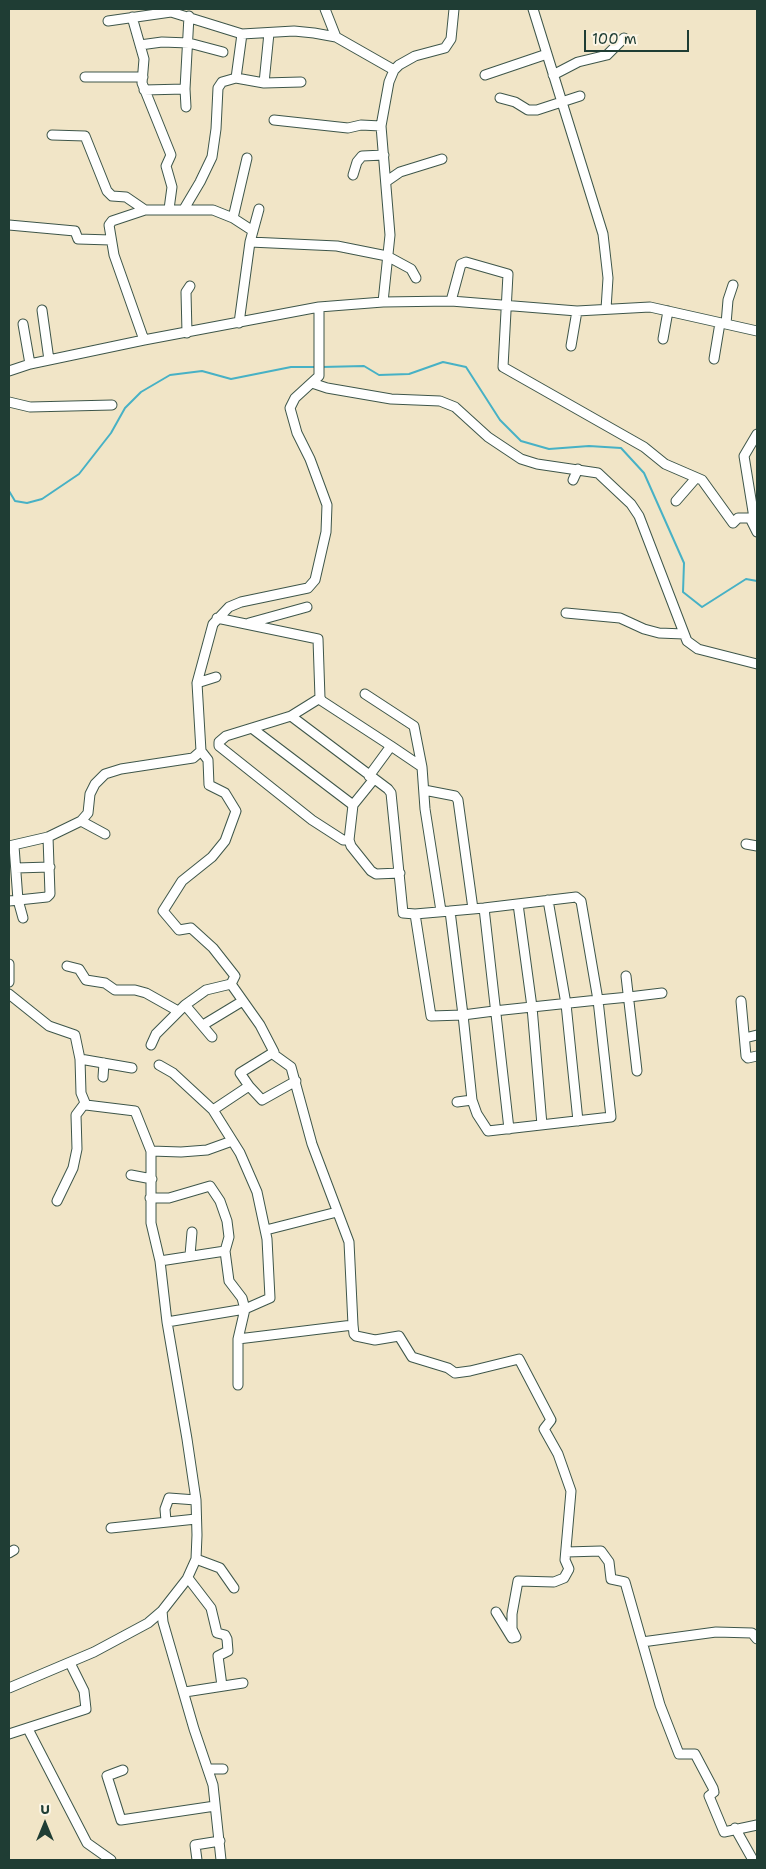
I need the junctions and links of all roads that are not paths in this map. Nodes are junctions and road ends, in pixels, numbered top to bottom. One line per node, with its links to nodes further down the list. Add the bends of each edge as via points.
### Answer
1 (325, 9): 9 (street)
2 (454, 9): 15 (street, via 451,39 445,48 416,56)
3 (536, 10): 14 (street)
4 (189, 16): 5 (street, via 171,12); 8 (street); 11 (street)
5 (132, 17): 6 (street); 12 (street)
6 (108, 21)
7 (269, 33): 8 (street); 9 (street, via 294,31); 22 (street)
8 (242, 34): 20 (street)
9 (336, 37): 15 (street)
10 (624, 38): 17 (street, via 607,55 578,62)
11 (189, 43): 12 (street); 13 (street); 23 (street)
12 (140, 45): 19 (street, via 144,55)
13 (223, 52)
14 (547, 54): 16 (street); 17 (street)
15 (394, 70): 30 (street)
16 (485, 75)
17 (553, 75): 27 (street)
18 (85, 77): 19 (street)
19 (143, 78): 24 (street)
20 (236, 78): 22 (street); 38 (street, via 224,81 218,88 212,157)
21 (301, 82): 22 (street)
22 (264, 83)
23 (185, 89): 24 (street); 28 (street)
24 (144, 90): 37 (street, via 171,155 166,166 172,187)
25 (580, 96): 27 (street)
26 (500, 98): 27 (street, via 528,110)
27 (563, 103): 54 (street, via 603,234 608,278)
28 (186, 107)
29 (274, 120): 30 (street, via 348,128)
30 (380, 126): 32 (street)
31 (52, 135): 40 (street, via 85,136 107,191 112,196 126,197)
32 (384, 155): 35 (street, via 362,156); 36 (street)
33 (247, 158): 41 (street)
34 (442, 159): 36 (street, via 400,172)
35 (353, 175)
36 (387, 181): 46 (street, via 390,235)
37 (169, 209): 38 (street); 40 (street)
38 (184, 209): 41 (street, via 218,211)
39 (259, 209): 43 (street)
40 (145, 210): 44 (street, via 114,219 109,225)
41 (233, 218): 43 (street)
42 (9, 225): 44 (street, via 76,231 78,240)
43 (253, 231): 45 (street)
44 (111, 240): 64 (street)
45 (250, 242): 46 (street, via 337,246); 58 (street)
46 (387, 256): 47 (street, via 411,269); 51 (street)
47 (416, 278)
48 (734, 285): 60 (street)
49 (190, 286): 62 (street, via 186,292)
50 (451, 301): 51 (street); 52 (street); 52 (street, via 461,264 466,262 508,274)
51 (383, 302): 53 (street)
52 (507, 306): 57 (street); 75 (street, via 503,367 644,447 665,464)
53 (320, 307): 58 (street); 70 (street, via 320,367 318,378)
54 (606, 309): 56 (street, via 642,306); 57 (street)
55 (42, 310): 67 (street)
56 (668, 311): 60 (street); 63 (street)
57 (576, 317): 65 (street)
58 (239, 323): 62 (street)
59 (22, 324): 68 (street)
60 (723, 324): 61 (street); 66 (street)
61 (757, 330)
62 (187, 333): 64 (street)
63 (663, 339)
64 (144, 340): 67 (street)
65 (571, 346)
66 (714, 359)
67 (49, 360): 68 (street)
68 (30, 364): 69 (street)
69 (9, 371)
70 (312, 383): 74 (street, via 391,399 440,401 455,408 488,437 521,459); 81 (street, via 295,398 290,408 327,505 326,532 315,580 308,588 241,602)
71 (9, 402): 72 (street, via 30,406)
72 (112, 405)
73 (757, 434): 78 (street, via 744,456)
74 (578, 469): 76 (street); 83 (street, via 598,473 635,509)
75 (696, 478): 77 (street); 78 (street, via 707,485 732,523 744,517 750,518)
76 (573, 480)
77 (676, 501)
78 (756, 528)
79 (307, 607): 82 (street)
80 (566, 613): 83 (street, via 620,618 644,629)
81 (216, 618): 82 (street); 86 (street)
82 (246, 624): 88 (street, via 317,638)
83 (684, 634): 84 (street, via 687,641 698,649)
84 (757, 664)
85 (216, 677): 86 (street)
86 (197, 683): 92 (street)
87 (365, 694): 93 (street, via 414,726)
88 (320, 698): 89 (street); 91 (street)
89 (291, 716): 90 (street); 94 (street)
90 (253, 729): 96 (street); 100 (street, via 226,736 219,746 312,820 343,840)
91 (391, 746): 93 (street); 94 (street)
92 (203, 753): 97 (street, via 193,758 110,772 98,779 90,794 87,815); 119 (street, via 208,760 210,787 225,794 235,806 229,833 212,857 178,885 162,910 179,930 191,928 213,948 235,976)
93 (422, 767): 95 (street)
94 (371, 778): 96 (street); 106 (street, via 391,793)
95 (424, 790): 111 (street, via 455,796 458,800); 112 (street)
96 (353, 805): 100 (street)
97 (81, 821): 98 (street); 99 (street)
98 (104, 834)
99 (48, 837): 102 (street); 104 (street)
100 (349, 840): 106 (street, via 371,871 376,874)
101 (746, 844): 103 (street)
102 (12, 846): 105 (street)
103 (757, 846)
104 (50, 867): 105 (street); 107 (street, via 49,896)
105 (16, 868): 107 (street)
106 (400, 873): 113 (street, via 403,913)
107 (13, 900): 114 (street)
108 (548, 900): 109 (street); 123 (street, via 576,897 582,901); 126 (street)
109 (518, 904): 110 (street); 127 (street)
110 (484, 908): 111 (street); 129 (street)
111 (473, 909): 112 (street)
112 (445, 911): 113 (street); 130 (street)
113 (415, 914): 130 (street, via 430,1015)
114 (22, 918)
115 (9, 964): 118 (street)
116 (68, 966): 128 (street, via 79,969 86,980 105,983 115,990 146,993)
117 (626, 976): 122 (street)
118 (9, 982)
119 (231, 984): 125 (street); 128 (street, via 206,990)
120 (662, 993): 122 (street)
121 (9, 994): 136 (street, via 49,1026 73,1033 77,1038)
122 (629, 997): 123 (street); 140 (street)
123 (598, 1000): 126 (street); 148 (street, via 611,1117)
124 (741, 1001): 135 (street, via 746,1056)
125 (242, 1002): 131 (street); 134 (street, via 260,1025 274,1050)
126 (566, 1004): 127 (street); 148 (street)
127 (532, 1007): 129 (street); 149 (street)
128 (182, 1008): 131 (street); 133 (street, via 156,1034)
129 (494, 1011): 130 (street); 150 (street)
130 (463, 1015): 144 (street)
131 (203, 1025): 132 (street)
132 (212, 1037)
133 (151, 1045)
134 (273, 1054): 142 (street, via 289,1065); 143 (street, via 240,1073)
135 (757, 1056)
136 (80, 1059): 137 (street); 146 (street, via 78,1077)
137 (104, 1063): 139 (street); 141 (street)
138 (159, 1065): 147 (street, via 173,1073)
139 (132, 1068)
140 (637, 1071)
141 (102, 1077)
142 (296, 1081): 143 (street, via 262,1100); 157 (street, via 312,1146)
143 (249, 1086): 147 (street)
144 (472, 1100): 145 (street); 150 (street, via 488,1131)
145 (457, 1102)
146 (84, 1103): 152 (street, via 91,1107 135,1111); 156 (street, via 76,1115 77,1149 73,1168)
147 (213, 1110): 151 (street)
148 (578, 1121): 149 (street)
149 (542, 1125): 150 (street)
150 (509, 1129)
151 (232, 1141): 152 (street, via 207,1150); 158 (street, via 257,1192)
152 (151, 1151): 154 (street)
153 (131, 1174): 154 (street)
154 (152, 1179): 155 (street)
155 (150, 1198): 160 (street, via 169,1198 210,1186 228,1220 229,1237); 162 (street, via 151,1223)
156 (58, 1201)
157 (337, 1212): 158 (street); 165 (street, via 349,1244)
158 (266, 1230): 163 (street, via 270,1298)
159 (192, 1232): 161 (street)
160 (225, 1251): 161 (street); 163 (street, via 229,1281 242,1298)
161 (190, 1255): 162 (street)
162 (160, 1261): 164 (street)
163 (245, 1309): 164 (street); 166 (street)
164 (167, 1322): 168 (street)
165 (353, 1325): 166 (street); 172 (street, via 356,1336 375,1340 399,1336 412,1357 455,1373 519,1360 551,1420 544,1429 558,1454 571,1491)
166 (238, 1339): 167 (street)
167 (238, 1385)
168 (196, 1500): 169 (street); 170 (street, via 169,1498 165,1509)
169 (196, 1519): 170 (street); 173 (street)
170 (166, 1521): 171 (street)
171 (111, 1528)
172 (566, 1552): 177 (street, via 569,1569 561,1580 518,1581 512,1614 512,1629 516,1637 512,1638); 179 (street, via 602,1552 610,1562 611,1580 625,1582)
173 (196, 1559): 174 (street); 175 (street, via 220,1568)
174 (188, 1578): 176 (street); 182 (street, via 211,1608 218,1633 227,1639 228,1651 218,1656)
175 (234, 1588)
176 (162, 1611): 180 (street, via 133,1632); 184 (street, via 166,1637)
177 (496, 1612)
178 (757, 1639): 179 (street, via 752,1633 716,1632)
179 (642, 1642): 192 (street, via 660,1705 679,1754 695,1754 714,1789 709,1796 721,1828 724,1832)
180 (70, 1663): 183 (street); 185 (street, via 84,1691 86,1709)
181 (242, 1683): 182 (street)
182 (222, 1686): 184 (street)
183 (9, 1688)
184 (185, 1692): 189 (street, via 194,1729)
185 (28, 1729): 186 (street); 194 (street, via 87,1843)
186 (9, 1734)
187 (223, 1769): 189 (street)
188 (123, 1770): 190 (street, via 107,1776 120,1820)
189 (210, 1770): 190 (street)
190 (215, 1806): 193 (street)
191 (757, 1825): 192 (street)
192 (735, 1828): 197 (street)
193 (220, 1840): 195 (street, via 195,1845); 196 (street)
194 (110, 1860)
195 (197, 1860)
196 (221, 1860)
197 (753, 1860)

